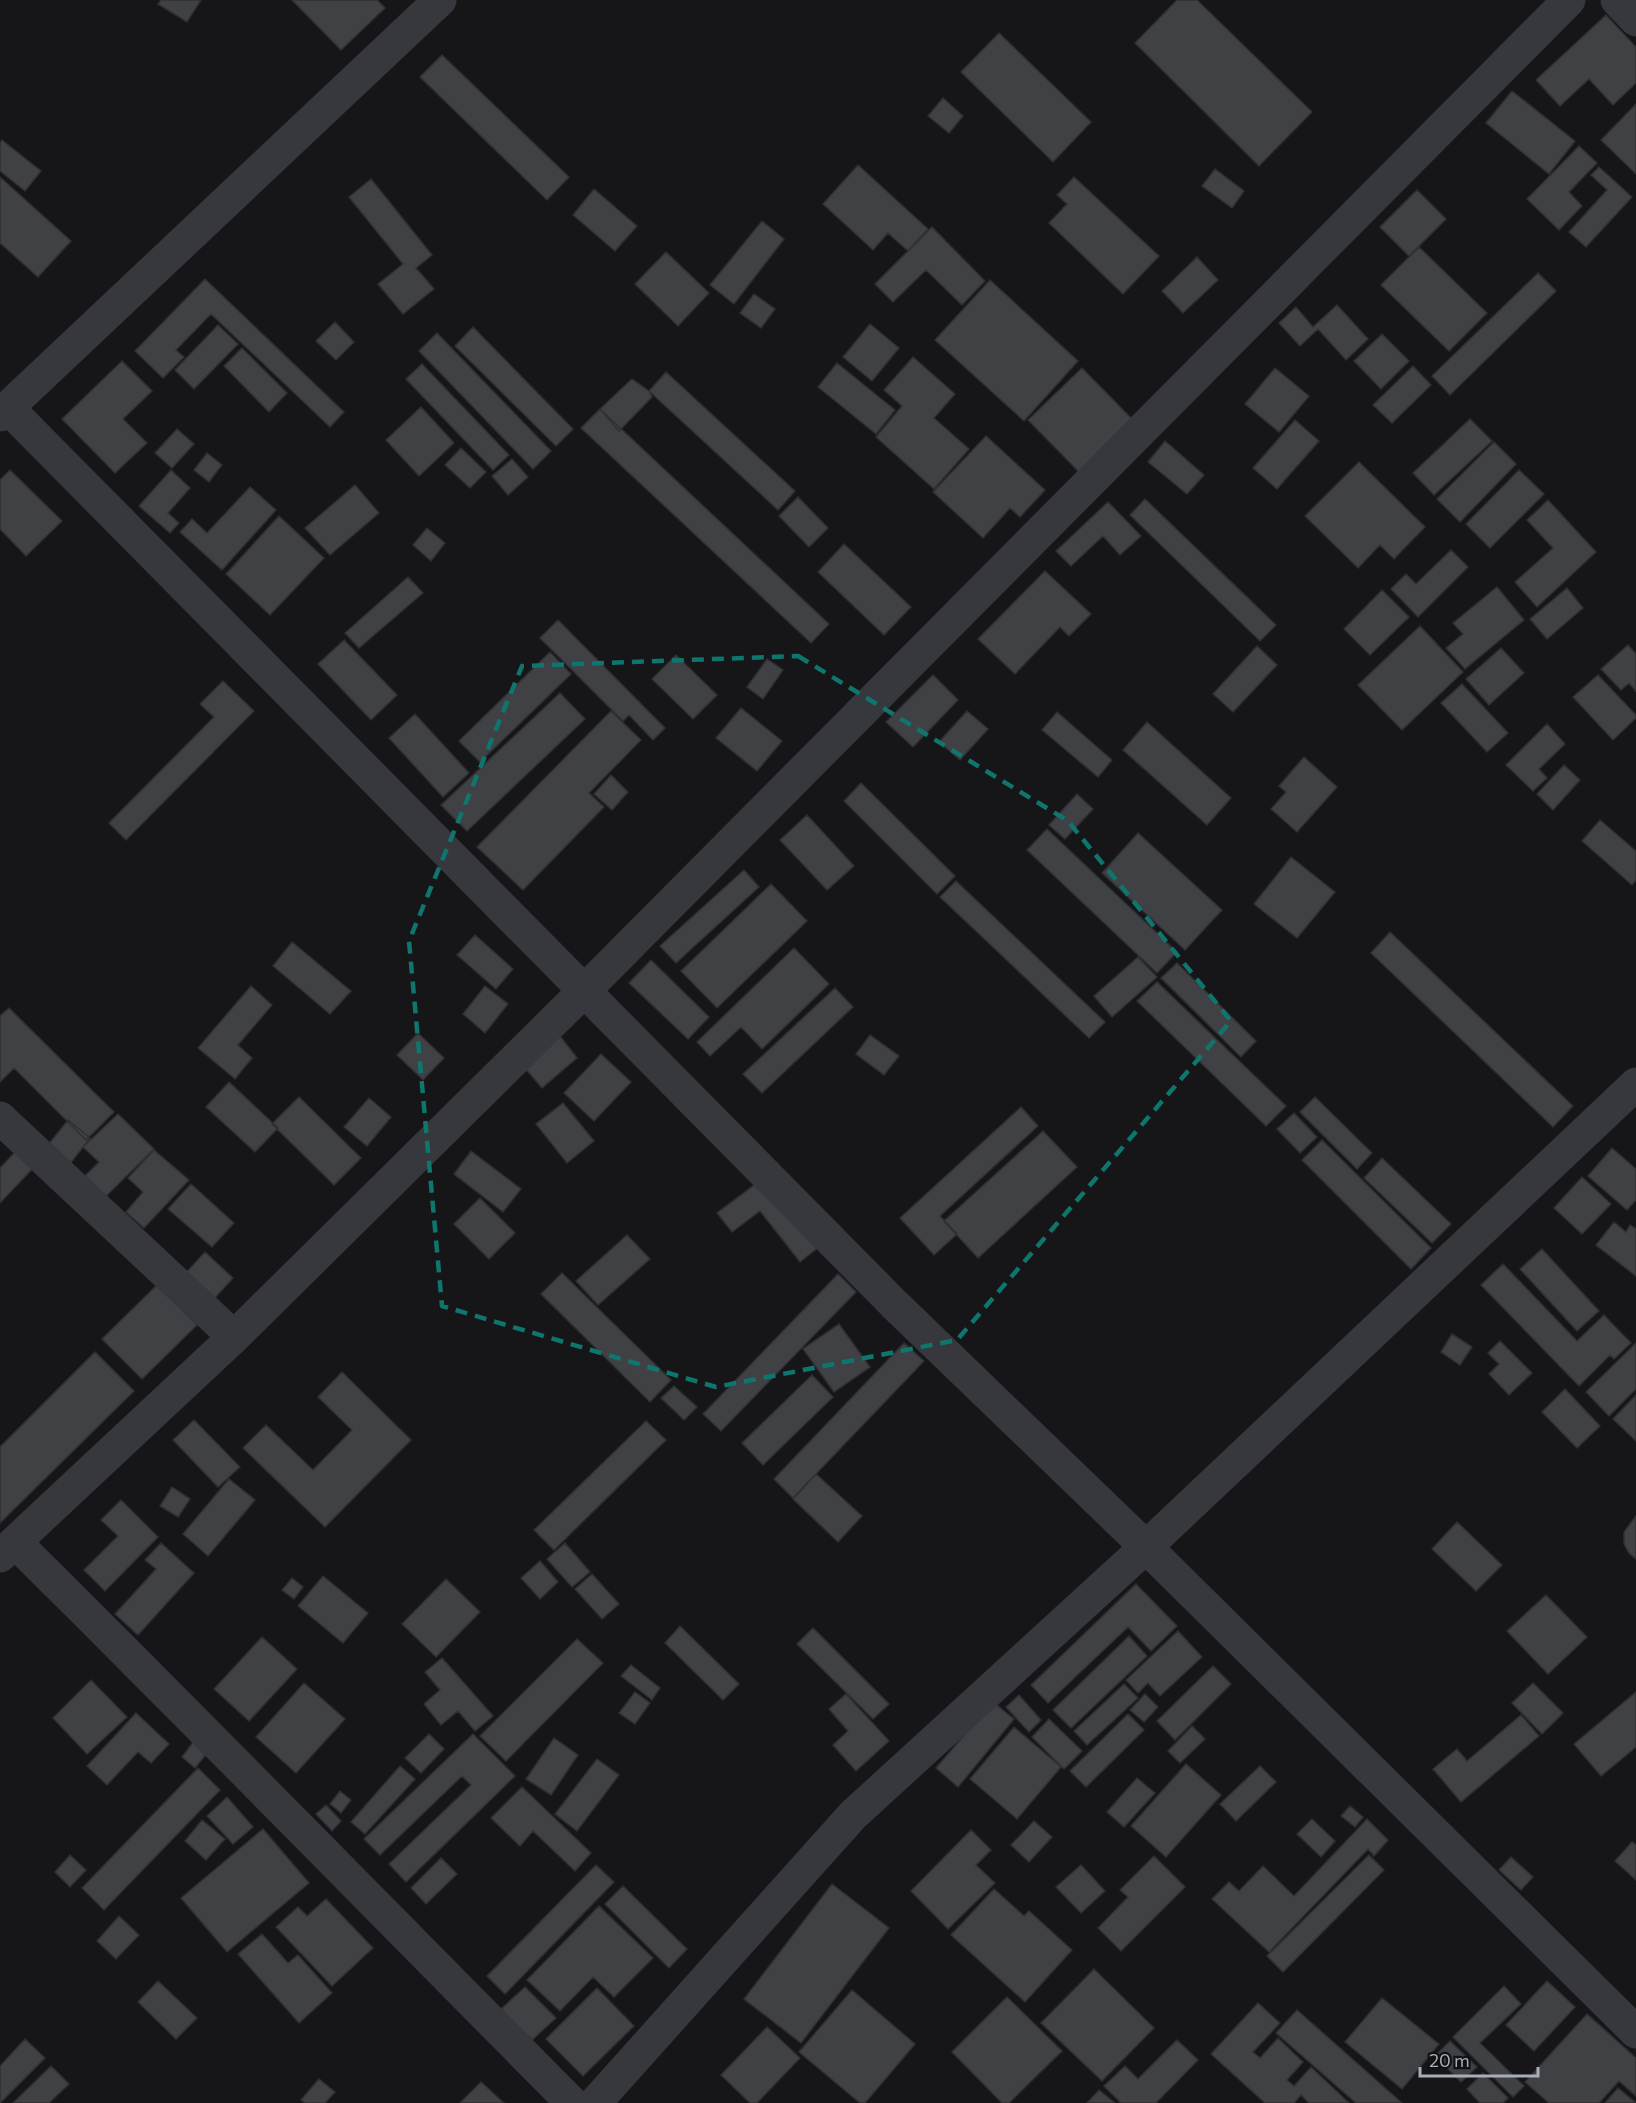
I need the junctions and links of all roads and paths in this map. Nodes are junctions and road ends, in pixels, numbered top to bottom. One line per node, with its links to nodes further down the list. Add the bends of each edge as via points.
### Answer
1 (440, 0): 5 (street)
2 (1569, 0): 6 (street)
3 (1617, 0): 4 (street)
4 (1636, 20)
5 (4, 411): 6 (street)
6 (584, 991): 9 (street); 10 (street, via 894,1304)
7 (1636, 1084): 10 (street)
8 (0, 1118): 9 (street)
9 (234, 1337): 11 (street)
10 (1146, 1547): 12 (street); 14 (street, via 853,1815)
11 (7, 1549): 13 (street, via 203,1727 343,1874)
12 (1636, 2032)
13 (572, 2103)
14 (595, 2103)

